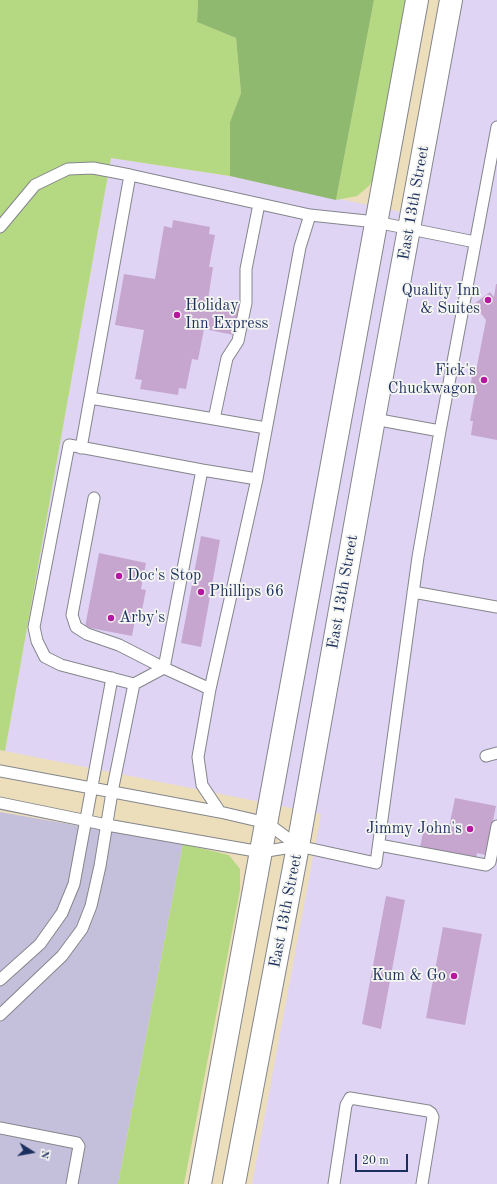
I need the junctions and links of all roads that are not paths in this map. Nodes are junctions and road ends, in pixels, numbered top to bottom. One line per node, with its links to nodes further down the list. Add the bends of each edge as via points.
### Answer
1 (417, 0): 7 (main road, East 13th Street)
2 (451, 0): 9 (main road, East 13th Street)
3 (497, 127): 10 (lane)
4 (130, 175): 5 (lane); 8 (lane, via 92,168 68,169 35,185); 11 (lane)
5 (259, 204): 6 (lane); 12 (lane, via 246,269 246,303 238,341 227,358)
6 (310, 215): 7 (lane); 14 (lane, via 300,247)
7 (376, 222): 9 (lane); 34 (main road, East 13th Street)
8 (0, 227)
9 (409, 229): 10 (lane); 13 (main road, East 13th Street)
10 (475, 242): 15 (lane)
11 (90, 398): 12 (lane); 16 (lane)
12 (214, 419): 14 (lane)
13 (374, 419): 15 (lane); 38 (main road, East 13th Street)
14 (266, 428): 18 (lane)
15 (440, 431): 20 (lane)
16 (81, 448): 17 (lane); 23 (lane, via 69,445 34,627 37,641 45,657 61,665)
17 (202, 470): 18 (lane); 22 (lane)
18 (257, 479): 25 (lane)
19 (94, 498): 22 (lane, via 72,615 76,626 87,634 120,645)
20 (413, 592): 21 (lane); 37 (lane)
21 (497, 607)
22 (164, 668): 24 (lane); 25 (lane)
23 (112, 678): 24 (lane); 29 (lane)
24 (134, 684): 30 (lane)
25 (210, 689): 32 (lane, via 198,757 202,785)
26 (497, 753): 27 (lane)
27 (486, 756)
28 (0, 771): 29 (lane)
29 (92, 788): 30 (lane); 33 (lane)
30 (112, 792): 32 (lane); 35 (lane)
31 (0, 804): 33 (lane)
32 (220, 812): 34 (lane)
33 (86, 821): 35 (lane); 40 (lane, via 74,884 62,913 40,944)
34 (267, 823): 38 (lane); 39 (main road, East 13th Street)
35 (107, 825): 39 (lane); 41 (lane, via 91,906 82,928 62,956)
36 (497, 826): 37 (lane, via 490,862 486,865)
37 (379, 845): 38 (lane, via 376,863)
38 (298, 846): 39 (lane); 45 (main road, East 13th Street)
39 (261, 852): 44 (main road, East 13th Street)
40 (0, 980)
41 (0, 1015)
42 (0, 1128): 43 (lane, via 77,1143 79,1146)
43 (72, 1184)
44 (200, 1184)
45 (234, 1184)
46 (334, 1184): 47 (lane, via 346,1105 350,1098 428,1111 431,1114 433,1117)
47 (422, 1184)

